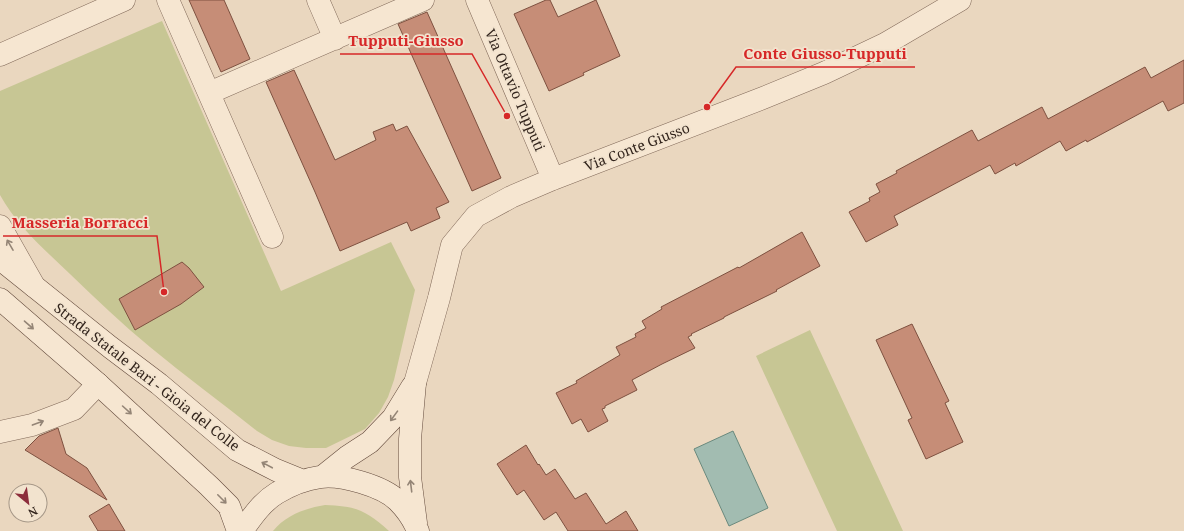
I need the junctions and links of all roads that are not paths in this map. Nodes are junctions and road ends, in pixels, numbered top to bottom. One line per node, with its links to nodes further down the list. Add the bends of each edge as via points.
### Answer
1 (124, 0): 8 (street)
2 (168, 0): 9 (street)
3 (318, 0): 7 (street)
4 (422, 0): 7 (street)
5 (477, 0): 10 (street, Via Ottavio Tupputi)
6 (960, 0): 10 (street, Via Conte Giusso, via 885,44 824,73)
7 (335, 39): 9 (street)
8 (0, 55)
9 (209, 93): 12 (street)
10 (553, 179): 16 (street, Via Conte Giusso, via 476,216 452,245)
11 (0, 226): 14 (street, one-way to 11)
12 (272, 237)
13 (0, 259): 14 (street, Strada Statale Bari - Gioia del Colle)
14 (35, 287): 19 (street, Strada Statale Bari - Gioia del Colle, one-way to 14, via 276,470 237,450 159,384)
15 (0, 299): 17 (street, one-way to 17)
16 (415, 383): 19 (street, one-way to 19, via 393,418 370,442); 20 (street, one-way to 16, via 410,477)
17 (98, 384): 18 (street, one-way to 17, via 32,425 74,409); 21 (street, one-way to 21, via 229,506)
18 (0, 432)
19 (312, 479): 20 (street, via 348,478 374,486 398,500); 22 (street, via 277,493 255,512)
20 (417, 528)
21 (238, 531)
22 (242, 531)

